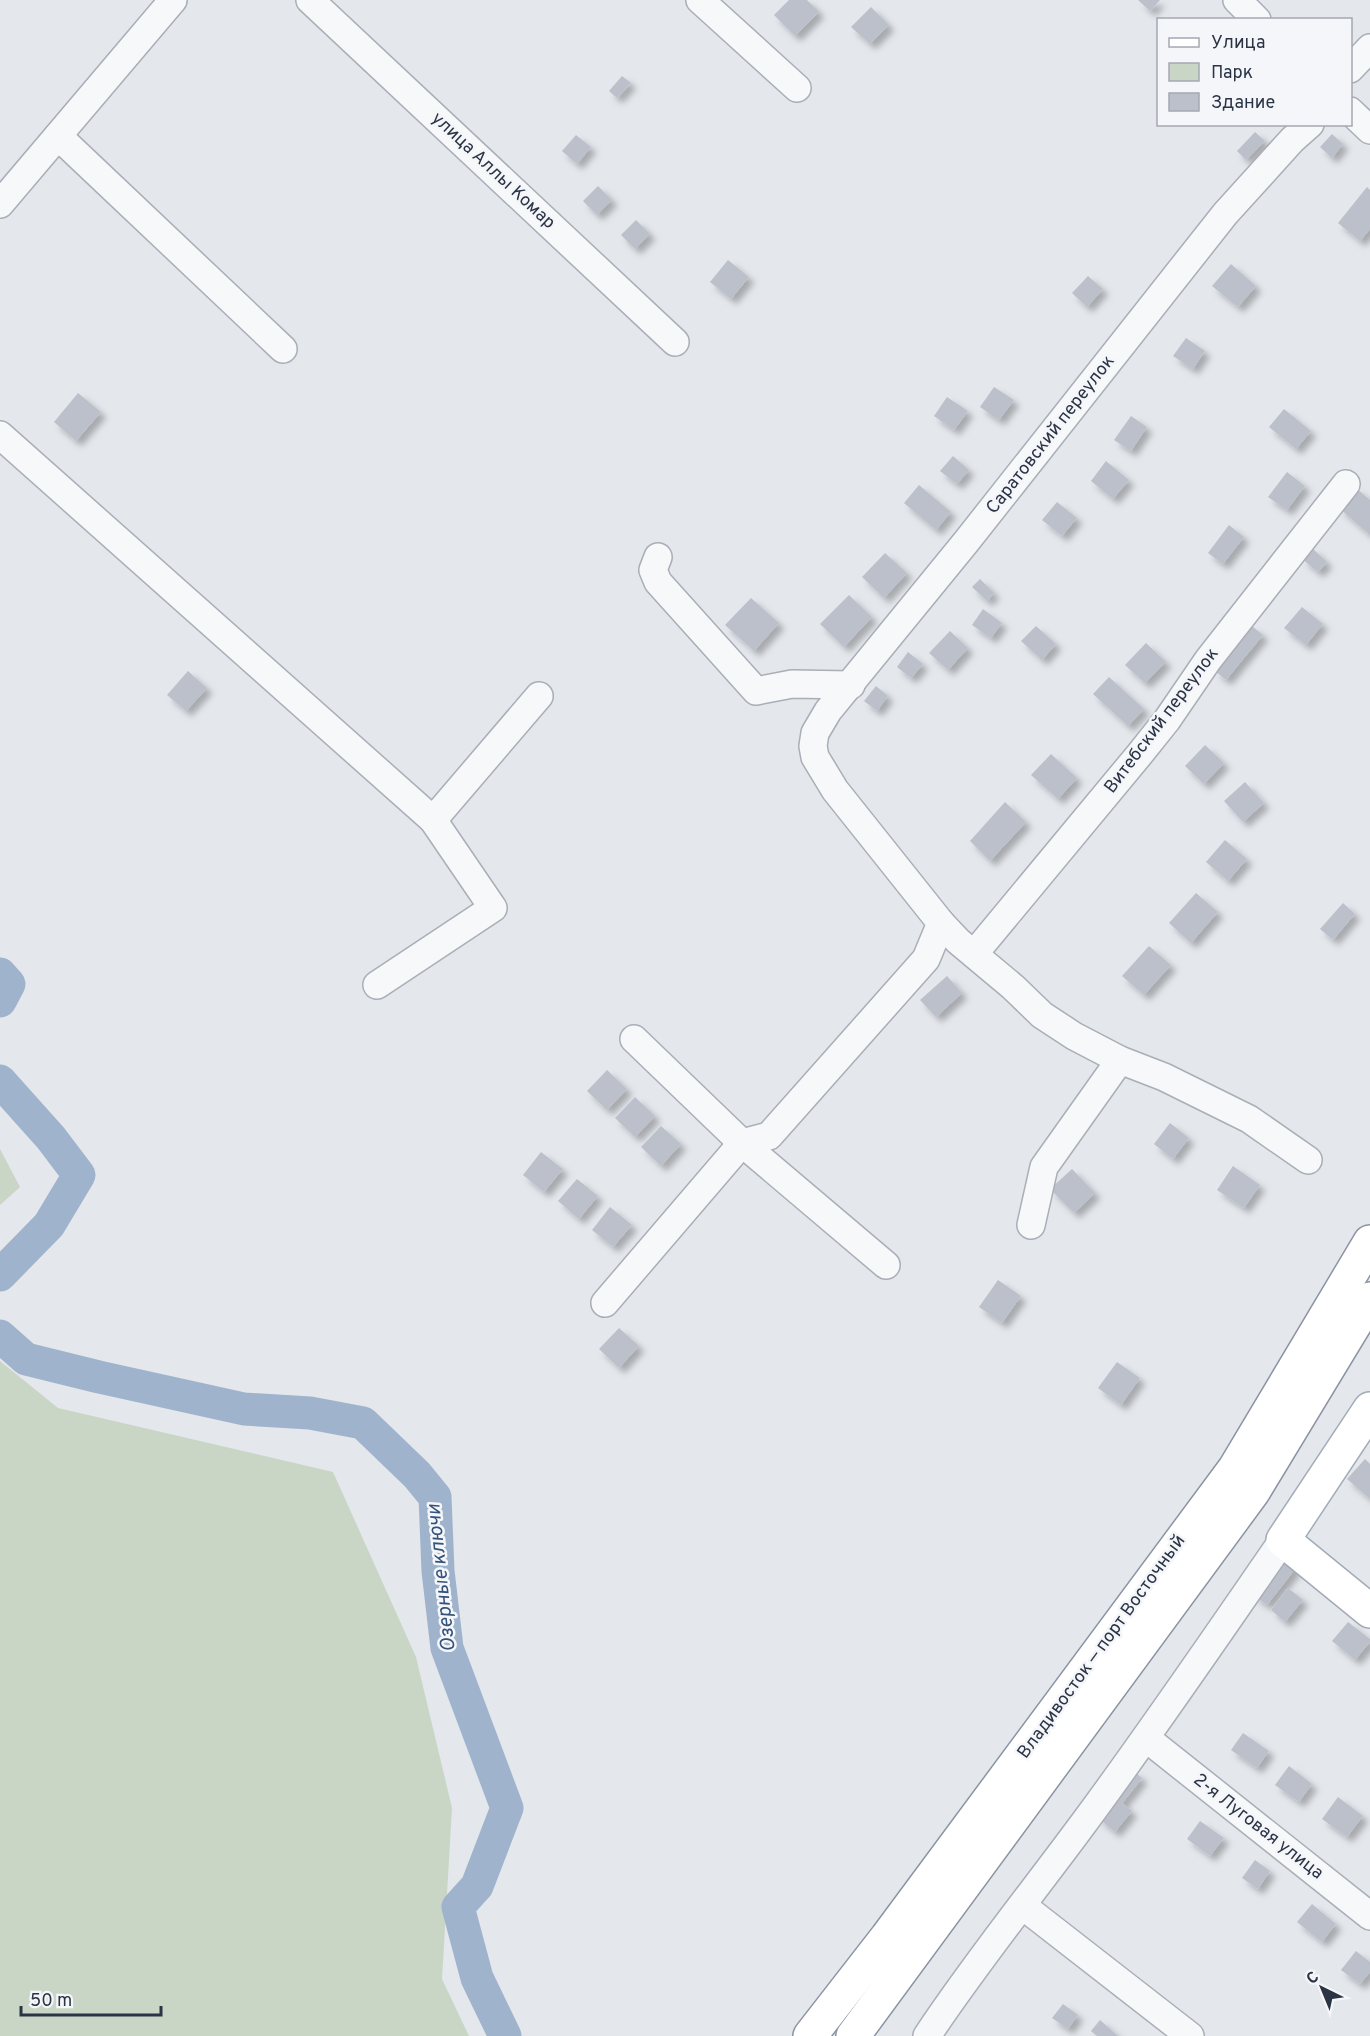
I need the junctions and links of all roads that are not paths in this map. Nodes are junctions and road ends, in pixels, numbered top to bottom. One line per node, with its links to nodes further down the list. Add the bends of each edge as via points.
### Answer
1 (173, 0): 12 (street)
2 (310, 0): 14 (street, улица Аллы Комар)
3 (700, 0): 8 (street)
4 (1237, 0): 5 (street)
5 (1255, 18)
6 (1370, 48): 7 (street)
7 (1352, 67)
8 (797, 88)
9 (1352, 113): 11 (street)
10 (1308, 126): 19 (street, Саратовский переулок, via 1224,214)
11 (1370, 130)
12 (58, 136): 13 (street); 15 (street)
13 (0, 204)
14 (675, 342)
15 (283, 349)
16 (0, 435): 21 (street)
17 (1346, 484): 23 (street, Витебский переулок, via 1208,660 1167,720)
18 (658, 557): 19 (street, via 653,570 658,582 756,692 792,684)
19 (851, 685): 22 (street, Саратовский переулок, via 820,721 813,746 815,757 835,790)
20 (539, 696): 21 (street)
21 (433, 820): 24 (street, via 493,908)
22 (941, 923): 23 (street); 27 (street, via 926,958 769,1136)
23 (974, 954): 26 (street, via 1041,1015)
24 (377, 985)
25 (634, 1039): 27 (street)
26 (1120, 1060): 28 (street, via 1249,1119); 29 (street, via 1044,1167)
27 (742, 1143): 31 (street); 33 (street)
28 (1308, 1160)
29 (1031, 1225)
30 (1370, 1242): 40 (main road, Владивосток — порт Восточный, via 1235,1468 888,1937)
31 (886, 1265)
32 (1370, 1299): 41 (main road, Владивосток — порт Восточный, via 1253,1492)
33 (605, 1304)
34 (1370, 1409): 35 (main road)
35 (1282, 1540): 36 (main road); 37 (street)
36 (1370, 1611)
37 (1146, 1738): 38 (street); 39 (street, 2-я Луговая улица)
38 (1023, 1906): 42 (street); 43 (street)
39 (1370, 1916)
40 (810, 2036)
41 (852, 2036)
42 (927, 2036)
43 (1190, 2036)

